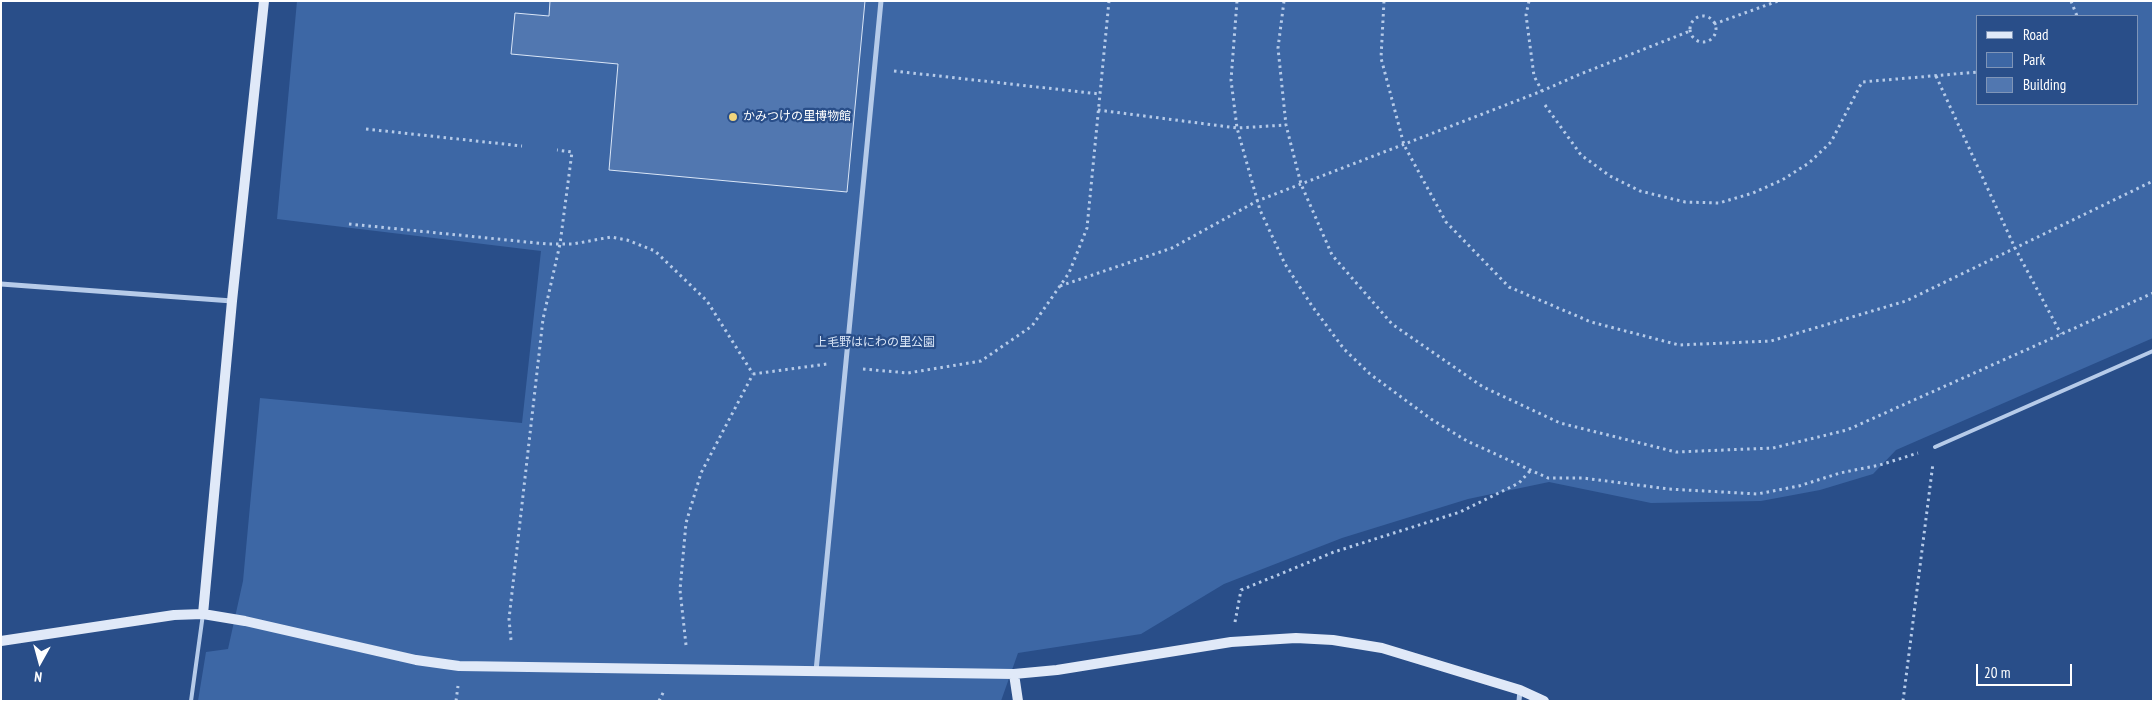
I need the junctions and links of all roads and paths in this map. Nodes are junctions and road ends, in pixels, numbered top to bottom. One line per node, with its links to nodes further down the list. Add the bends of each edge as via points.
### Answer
1 (264, 1): 35 (street)
2 (881, 1): 14 (street)
3 (1110, 1): 17 (path)
4 (1237, 1): 21 (path, via 1231,80)
5 (1284, 1): 20 (path, via 1278,48)
6 (1384, 1): 23 (path, via 1381,58)
7 (1528, 1): 16 (path, via 1526,15 1534,76)
8 (1778, 1): 11 (path)
9 (2071, 1): 10 (path)
10 (2077, 15)
11 (1714, 24): 12 (path, via 1705,16 1697,17 1691,23); 12 (path, via 1715,32 1707,40 1698,40)
12 (1690, 31): 16 (path)
13 (1976, 72): 15 (path)
14 (874, 73): 17 (path, via 890,71); 38 (street)
15 (1936, 76): 18 (path, via 1862,82 1831,142 1809,163 1753,193 1719,203 1685,202 1649,193 1610,176 1581,155); 31 (path)
16 (1542, 91): 23 (path)
17 (1100, 94): 19 (path)
18 (1545, 105)
19 (1098, 110): 21 (path); 33 (path, via 1087,228 1069,273)
20 (1286, 125): 21 (path); 27 (path)
21 (1237, 128): 28 (path)
22 (366, 129): 24 (path)
23 (1404, 145): 27 (path); 31 (path, via 1446,222 1509,286 1591,322 1679,345 1771,341 1906,301)
24 (522, 146)
25 (557, 150): 30 (path, via 572,152)
26 (2153, 181): 31 (path)
27 (1302, 184): 28 (path); 36 (path, via 1332,255 1392,324 1484,387 1560,423 1676,452 1773,448 1847,430)
28 (1257, 201): 33 (path, via 1172,248); 41 (path, via 1285,264 1344,349 1370,374 1431,419 1467,441)
29 (349, 224): 30 (path)
30 (560, 244): 39 (path, via 611,237 655,251 706,301); 43 (path, via 543,319 509,619)
31 (2015, 248): 36 (path)
32 (1, 284): 35 (street)
33 (1060, 286): 38 (path, via 1032,326 981,361 908,373)
34 (2153, 293): 36 (path)
35 (232, 300): 42 (street)
36 (2061, 334)
37 (2153, 351): 40 (lane)
38 (845, 367): 39 (path, via 824,363); 47 (street)
39 (754, 374): 46 (path, via 700,473 686,523 680,590)
40 (1934, 448): 41 (path, via 1800,486 1756,494 1669,489 1583,478 1548,478); 55 (path)
41 (1530, 471): 45 (path, via 1519,483 1460,512 1334,552 1241,590)
42 (203, 614): 44 (street, via 174,615); 47 (street, via 375,652 459,666); 51 (lane)
43 (511, 640)
44 (1, 641)
45 (1230, 642): 48 (street); 50 (street, via 1296,638 1382,648)
46 (686, 645)
47 (816, 671): 48 (street)
48 (1014, 674): 53 (street)
49 (665, 690): 52 (path)
50 (1520, 696): 54 (street)
51 (191, 701)
52 (659, 701)
53 (1018, 701)
54 (1544, 701)
55 (1903, 701)

